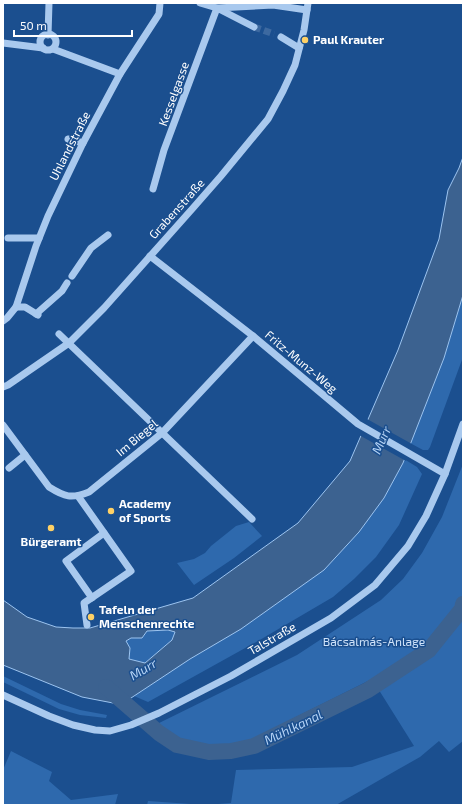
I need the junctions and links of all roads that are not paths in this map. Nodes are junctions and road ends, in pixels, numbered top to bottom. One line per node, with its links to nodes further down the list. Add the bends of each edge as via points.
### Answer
1 (49, 3): 8 (street)
2 (160, 3): 14 (street, Uhlandstraße, via 159,14)
3 (200, 3): 6 (street)
4 (293, 5): 5 (street); 6 (street)
5 (307, 6): 12 (street, Grabenstraße)
6 (217, 8): 7 (street); 17 (street, Kesselgasse)
7 (254, 27)
8 (48, 35): 11 (street, via 43,36 40,41); 13 (street, via 56,40)
9 (280, 37): 12 (street)
10 (3, 43): 11 (street)
11 (43, 48): 13 (street)
12 (299, 48): 21 (street, Grabenstraße, via 295,65 268,118)
13 (53, 49): 14 (street)
14 (120, 74): 16 (street, Uhlandstraße)
15 (68, 139): 16 (street)
16 (83, 143): 20 (street, Uhlandstraße)
17 (152, 189)
18 (108, 235): 22 (street, via 91,248)
19 (8, 238): 20 (street)
20 (39, 238): 24 (street, Uhlandstraße)
21 (150, 256): 27 (street, Fritz-Munz-Weg); 28 (street, Grabenstraße)
22 (72, 276)
23 (67, 283): 24 (street, via 37,314 25,307)
24 (16, 307): 25 (street, Uhlandstraße)
25 (3, 321)
26 (58, 334): 28 (street)
27 (253, 336): 32 (street, Im Biegel); 35 (street, Fritz-Munz-Weg, via 361,426)
28 (69, 343): 29 (street, Grabenstraße); 32 (street)
29 (3, 387)
30 (463, 424): 35 (street, Talstraße)
31 (3, 425): 33 (street)
32 (162, 433): 36 (street, Im Biegel, via 89,492); 37 (street)
33 (25, 455): 34 (street); 36 (street, via 49,487 59,494)
34 (9, 468)
35 (445, 474): 41 (street, Talstraße, via 426,516 408,546 375,584 331,618 231,676 159,713 110,731 95,730 49,716)
36 (78, 496): 38 (street)
37 (252, 518)
38 (104, 533): 39 (street, via 66,561); 39 (street, via 131,571)
39 (92, 598): 40 (street, via 84,603)
40 (87, 625)
41 (3, 695)

